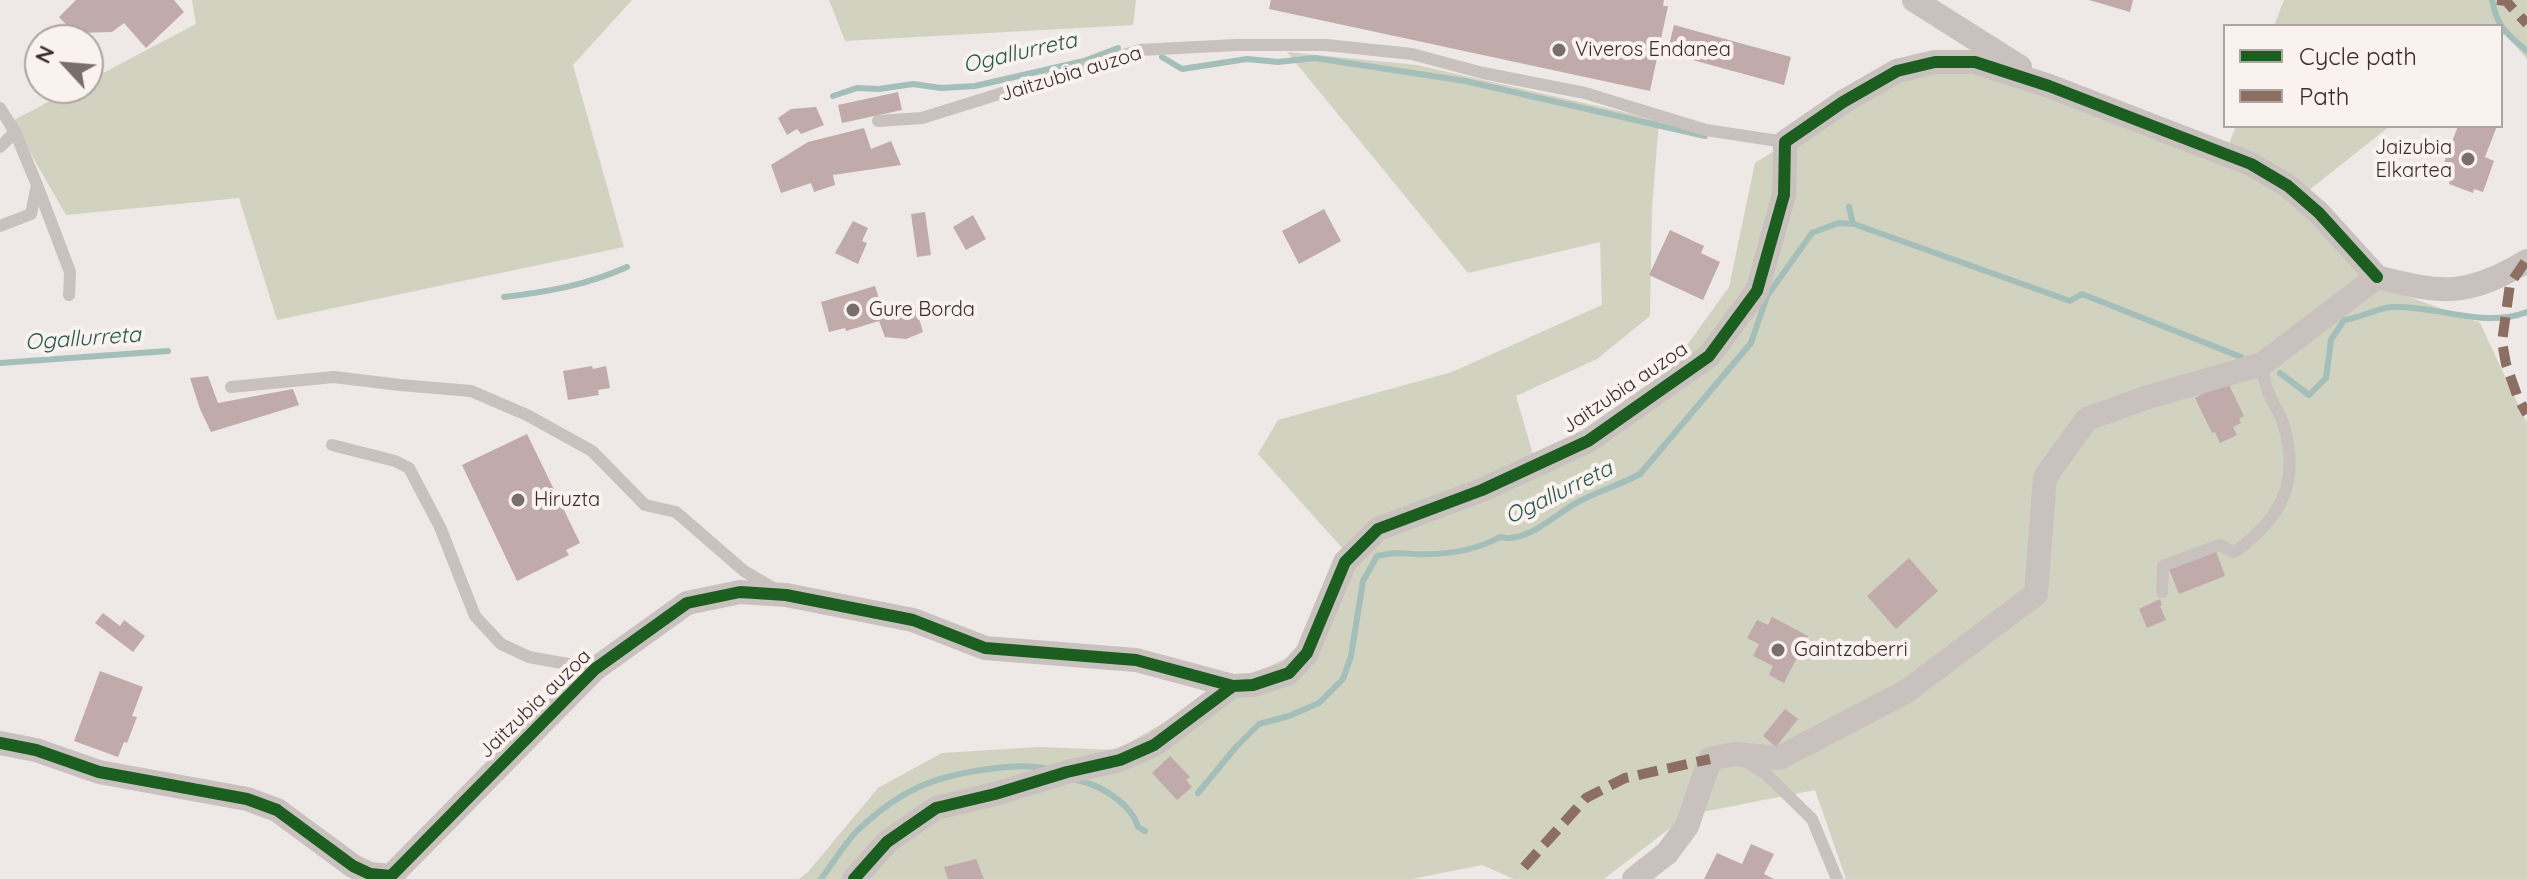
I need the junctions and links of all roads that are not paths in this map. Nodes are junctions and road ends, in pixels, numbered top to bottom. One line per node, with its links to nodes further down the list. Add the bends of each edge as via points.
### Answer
1 (1914, 0): 2 (street)
2 (2049, 86): 6 (street, via 1975,62 1916,65 1879,80); 11 (street, via 2251,164 2319,213)
3 (0, 108): 5 (lane)
4 (878, 121): 6 (lane, Jaitzubia auzoa, via 922,118 1140,50 1326,45 1412,54 1585,93 1706,130)
5 (15, 132): 7 (lane); 8 (lane)
6 (1785, 142): 19 (street, Jaitzubia auzoa, via 1784,195 1757,291 1709,356 1588,441 1482,490 1378,529 1345,562 1307,653 1289,673)
7 (0, 147)
8 (37, 185): 9 (lane, via 31,214); 12 (lane, via 70,272)
9 (0, 226)
10 (2526, 262): 11 (street, via 2494,280 2459,289 2425,290)
11 (2377, 277): 13 (street)
12 (69, 295)
13 (2262, 364): 16 (lane, via 2265,386 2283,422 2289,485 2272,520 2234,552 2219,545 2163,566); 21 (street, via 2087,419 2045,477 2036,594 1895,698 1779,758)
14 (231, 387): 17 (lane, via 334,377 471,391 592,451 645,505 676,512 744,571)
15 (332, 445): 18 (lane, via 409,468 440,527 475,616 501,644 529,657)
16 (2162, 592)
17 (786, 595): 18 (street, Jaitzubia auzoa, via 740,592 687,603); 19 (street, Jaitzubia auzoa, via 913,620 985,648 1136,660)
18 (595, 669): 20 (street, Jaitzubia auzoa, via 391,876 353,866 277,810 247,799 99,772)
19 (1233, 686): 22 (street, Jaitzubia auzoa, via 1154,745 1120,760 936,808 887,842)
20 (0, 743)
21 (1734, 754): 23 (street, via 1710,759 1687,826 1667,853); 24 (lane, via 1765,773 1812,819)
22 (854, 879)
23 (1634, 879)
24 (1837, 879)

